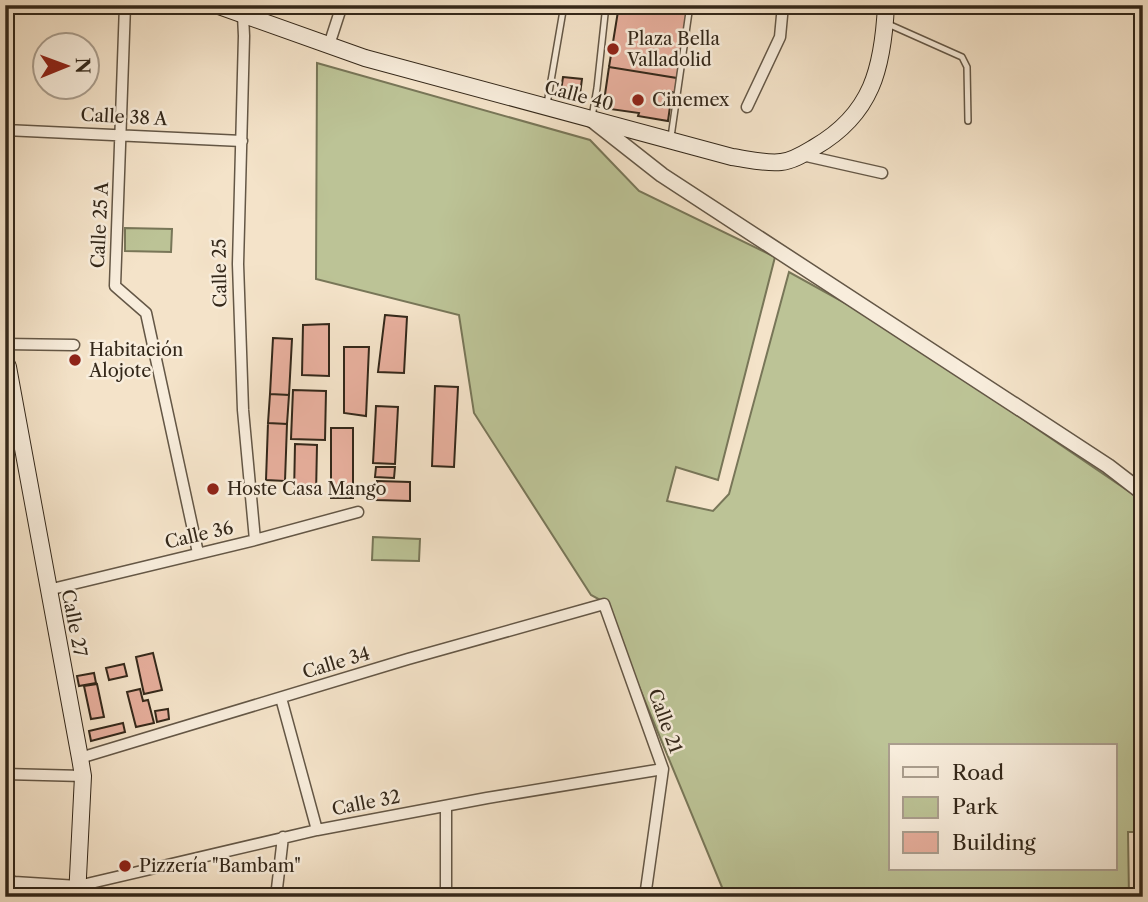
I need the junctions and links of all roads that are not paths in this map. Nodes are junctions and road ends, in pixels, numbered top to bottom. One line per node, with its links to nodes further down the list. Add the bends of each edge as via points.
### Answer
1 (125, 5): 17 (street, Calle 25 A)
2 (216, 5): 9 (main road, Calle 40)
3 (342, 5): 11 (street)
4 (564, 5): 12 (lane)
5 (606, 5): 14 (lane)
6 (690, 5): 19 (lane)
7 (783, 5): 13 (street, via 780,37)
8 (886, 5): 10 (main road, Calle 40)
9 (241, 10): 11 (main road, Calle 40); 18 (street, Calle 25)
10 (885, 22): 15 (lane, via 962,57 967,67); 20 (main road, Calle 40, via 878,68 867,99 847,124)
11 (329, 45): 12 (main road, Calle 40)
12 (547, 107): 14 (main road, Calle 40)
13 (747, 107)
14 (591, 119): 19 (main road, Calle 40); 27 (street, via 662,175)
15 (968, 121)
16 (5, 130): 17 (street, Calle 38 A)
17 (122, 134): 18 (street, Calle 38 A); 30 (street, Calle 25 A, via 115,286 146,313)
18 (242, 141): 29 (street, Calle 25, via 239,277 243,410)
19 (671, 141): 20 (main road, Calle 40, via 756,160 780,162)
20 (802, 155): 21 (street)
21 (883, 173)
22 (1143, 271): 23 (street)
23 (1142, 288)
24 (5, 344): 25 (street)
25 (74, 345)
26 (5, 360): 31 (main road, Calle 27)
27 (1143, 493)
28 (358, 512): 29 (street, Calle 36)
29 (255, 540): 30 (street, Calle 36)
30 (198, 553): 31 (street, Calle 36)
31 (48, 590): 34 (main road, Calle 27)
32 (604, 604): 33 (street, Calle 34); 35 (street, Calle 21)
33 (281, 698): 34 (street, Calle 34); 39 (street)
34 (80, 758): 37 (main road, Calle 27)
35 (663, 769): 38 (street, Calle 32); 45 (street, Calle 21)
36 (5, 774): 37 (street)
37 (83, 776): 42 (main road, Calle 27)
38 (446, 806): 39 (street, Calle 32); 44 (street)
39 (317, 830): 40 (street, Calle 32)
40 (283, 837): 42 (street, Calle 32); 43 (street)
41 (8, 882): 42 (street)
42 (78, 891)
43 (276, 897)
44 (446, 897)
45 (645, 897)

